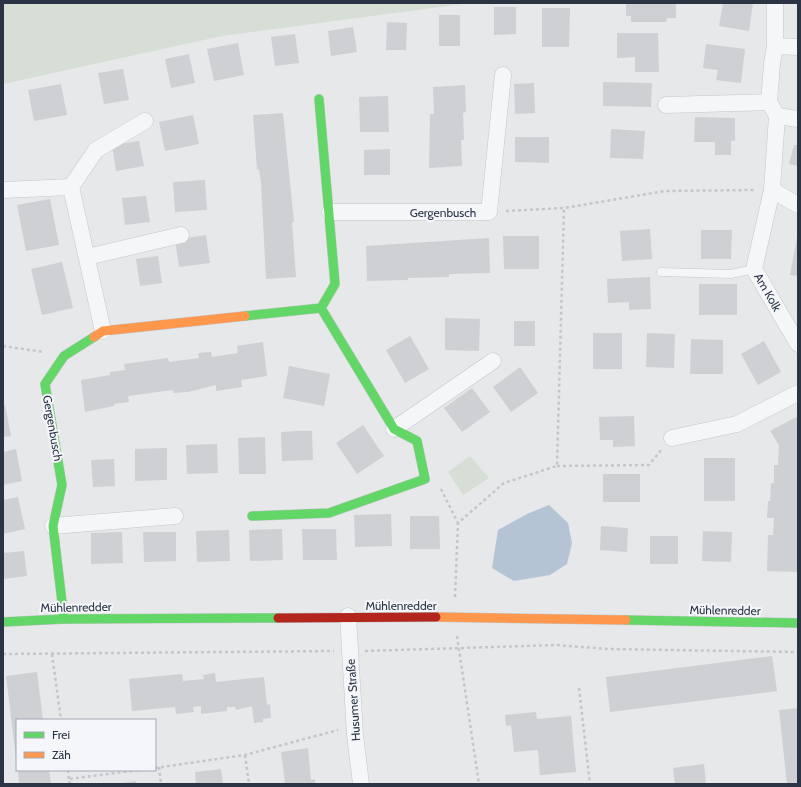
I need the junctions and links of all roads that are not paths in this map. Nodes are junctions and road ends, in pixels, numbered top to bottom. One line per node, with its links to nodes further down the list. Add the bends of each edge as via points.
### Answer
1 (775, 3): 2 (street)
2 (775, 46): 3 (street); 6 (street)
3 (798, 47)
4 (503, 74): 15 (street, Gergenbusch, via 489,212)
5 (319, 99): 15 (street)
6 (769, 102): 7 (street); 8 (street)
7 (666, 106)
8 (777, 116): 9 (street); 13 (street, Am Kolk)
9 (798, 119)
10 (145, 122): 11 (street, via 96,150)
11 (71, 188): 12 (street); 17 (street)
12 (3, 190)
13 (772, 190): 14 (street); 18 (street, Am Kolk)
14 (798, 205)
15 (330, 212): 20 (street, via 335,284)
16 (181, 235): 17 (street)
17 (87, 257): 21 (street)
18 (754, 269): 19 (lane, via 731,274); 22 (street, Am Kolk)
19 (661, 272)
20 (321, 308): 21 (street, Gergenbusch); 25 (street)
21 (103, 331): 29 (street, Gergenbusch, via 64,356 45,384 62,485)
22 (798, 344)
23 (493, 361): 25 (street)
24 (798, 393): 26 (street, via 737,424)
25 (394, 429): 28 (street, via 417,441 425,479 329,512)
26 (672, 438)
27 (175, 516): 29 (street)
28 (252, 516)
29 (53, 526): 31 (street, Gergenbusch)
30 (348, 616): 31 (street, Mühlenredder); 33 (street, Mühlenredder); 34 (street, Husumer Straße, via 354,725)
31 (64, 619): 32 (street, Mühlenredder)
32 (3, 622)
33 (798, 623)
34 (361, 784)

